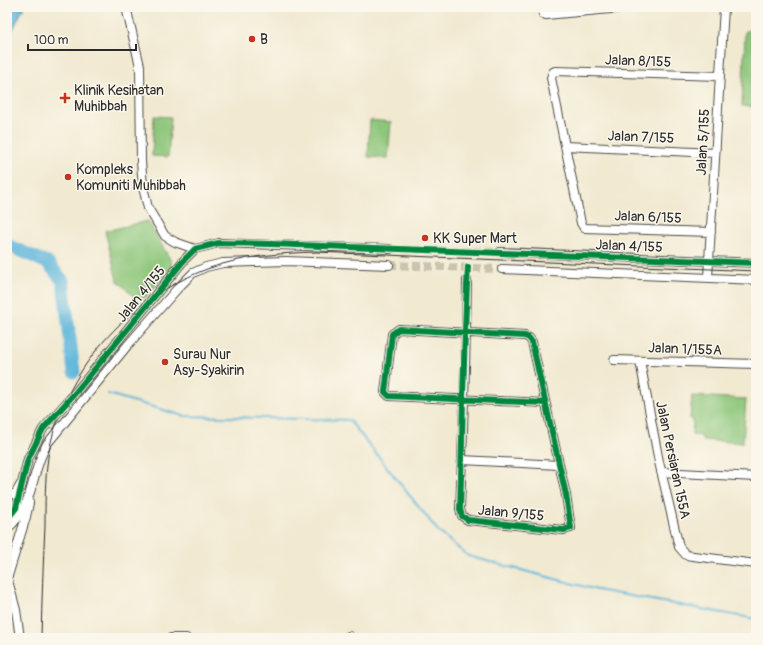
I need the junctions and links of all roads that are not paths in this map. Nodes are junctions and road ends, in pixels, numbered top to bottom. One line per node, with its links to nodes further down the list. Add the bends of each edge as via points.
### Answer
1 (121, 7): 6 (street)
2 (126, 7): 6 (street)
3 (632, 7): 5 (street)
4 (724, 7): 7 (street, Jalan 5/155)
5 (543, 14)
6 (128, 19): 11 (street, via 140,66 141,161 148,208 165,236)
7 (720, 76): 8 (street, Jalan 8/155, via 555,71 551,78); 9 (street, Jalan 5/155)
8 (565, 146): 9 (street, Jalan 7/155); 10 (street, Jalan 6/155, via 581,224 584,228)
9 (715, 153): 10 (street, Jalan 5/155)
10 (711, 232): 14 (street, Jalan 5/155)
11 (195, 249): 12 (street, via 218,243); 31 (street, Jalan 4/155, via 43,429 28,459)
12 (390, 249)
13 (500, 252): 14 (street, Jalan 4/155)
14 (709, 261): 15 (street, Jalan 4/155); 18 (street, Jalan 5/155)
15 (756, 263)
16 (389, 265): 33 (street, Jalan 4/155, via 286,261 223,263 194,273 127,346 47,444 41,454)
17 (502, 269): 18 (street, Jalan 4/155)
18 (708, 278): 20 (street, Jalan 4/155)
19 (467, 280): 21 (street, Jalan 9/155)
20 (756, 280)
21 (466, 332): 25 (street, Jalan 9/155); 25 (street, via 399,329 395,331 391,339 386,394); 26 (street, Jalan 9/155, via 530,338 534,346)
22 (614, 360): 23 (street, Jalan 1/155A)
23 (640, 361): 24 (street, Jalan 1/155A); 29 (street, Jalan Persiaran 155A)
24 (756, 364)
25 (464, 400): 26 (street); 27 (street, Jalan 9/155)
26 (545, 403): 28 (street, Jalan 9/155)
27 (462, 460): 28 (street); 28 (street, Jalan 9/155, via 460,510 462,516 468,520 569,530 571,526)
28 (559, 465)
29 (661, 472): 30 (street); 36 (street, Jalan Persiaran 155A, via 679,547 686,554)
30 (756, 477)
31 (23, 481): 32 (street, via 16,492); 34 (street, Jalan 4/155, via 16,508)
32 (7, 496)
33 (29, 499): 35 (street, Jalan 4/155); 37 (street)
34 (7, 518)
35 (7, 529)
36 (756, 564)
37 (7, 578): 38 (street, via 16,610)
38 (20, 638)
39 (171, 638): 40 (street)
40 (185, 638)

